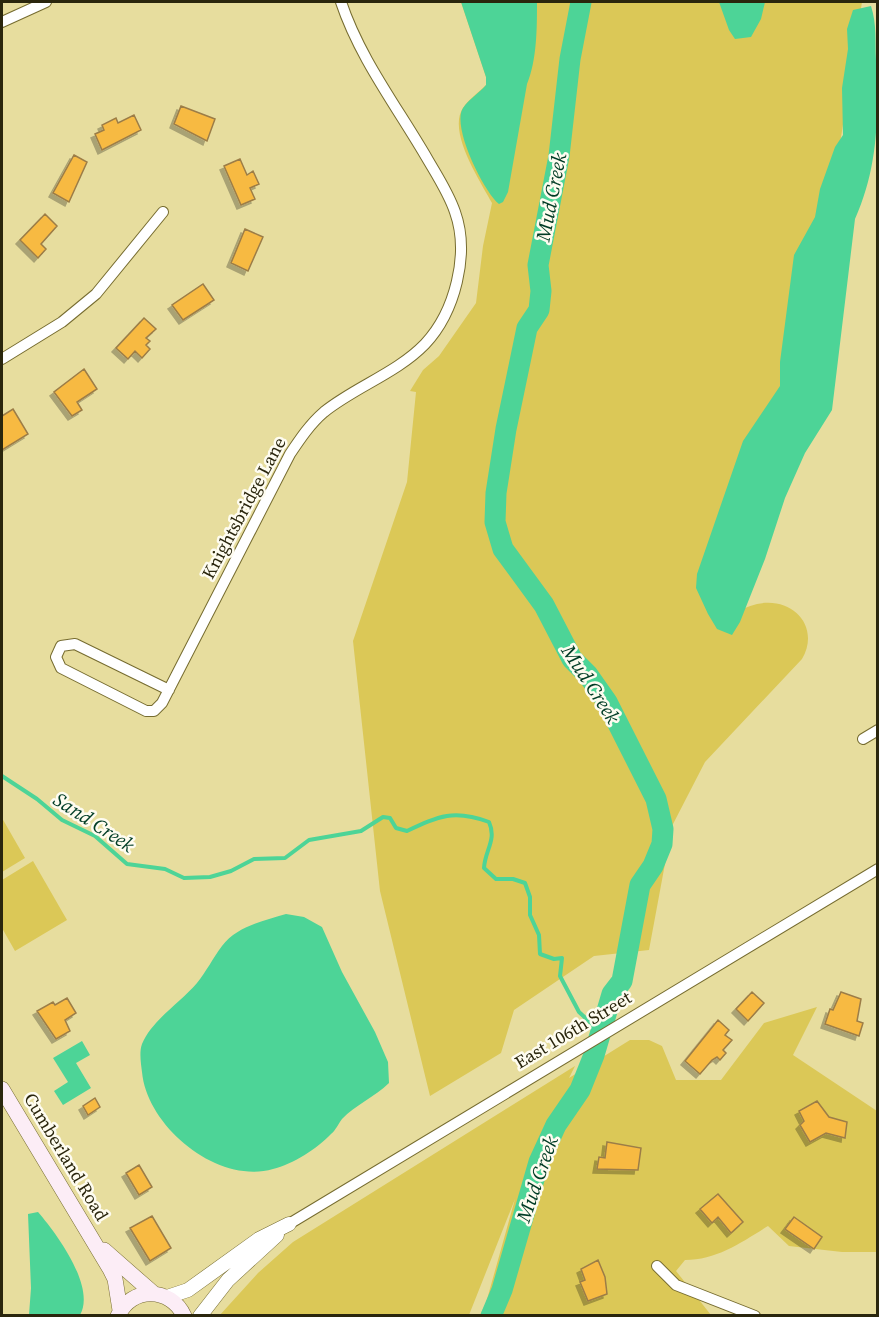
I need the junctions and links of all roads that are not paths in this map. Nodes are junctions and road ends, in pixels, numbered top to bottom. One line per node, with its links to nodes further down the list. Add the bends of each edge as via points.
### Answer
1 (46, 2): 3 (street)
2 (341, 2): 6 (street, Knightsbridge Lane, via 370,65 456,212 461,236 455,286 441,322 424,345 398,366 323,412 304,432)
3 (2, 22)
4 (163, 212): 5 (street, via 96,294 62,322)
5 (2, 359)
6 (169, 690): 6 (street, Knightsbridge Lane, via 75,644 61,646 56,657 61,668 146,711 154,711)
7 (878, 730): 8 (street)
8 (863, 739)
9 (878, 869): 11 (street, East 106th Street)
10 (2, 1089): 12 (main road, Cumberland Road)
11 (289, 1224): 14 (street, East 106th Street, via 259,1239 188,1290); 17 (street, East 106th Street, via 228,1280)
12 (97, 1245): 14 (main road, Cumberland Road); 15 (main road, Cumberland Road, via 115,1278)
13 (657, 1266): 18 (street, via 682,1288)
14 (160, 1295): 15 (main road, via 135,1297); 16 (main road, Cumberland Road, via 177,1304)
15 (118, 1314)
16 (184, 1316)
17 (200, 1316)
18 (755, 1316)

